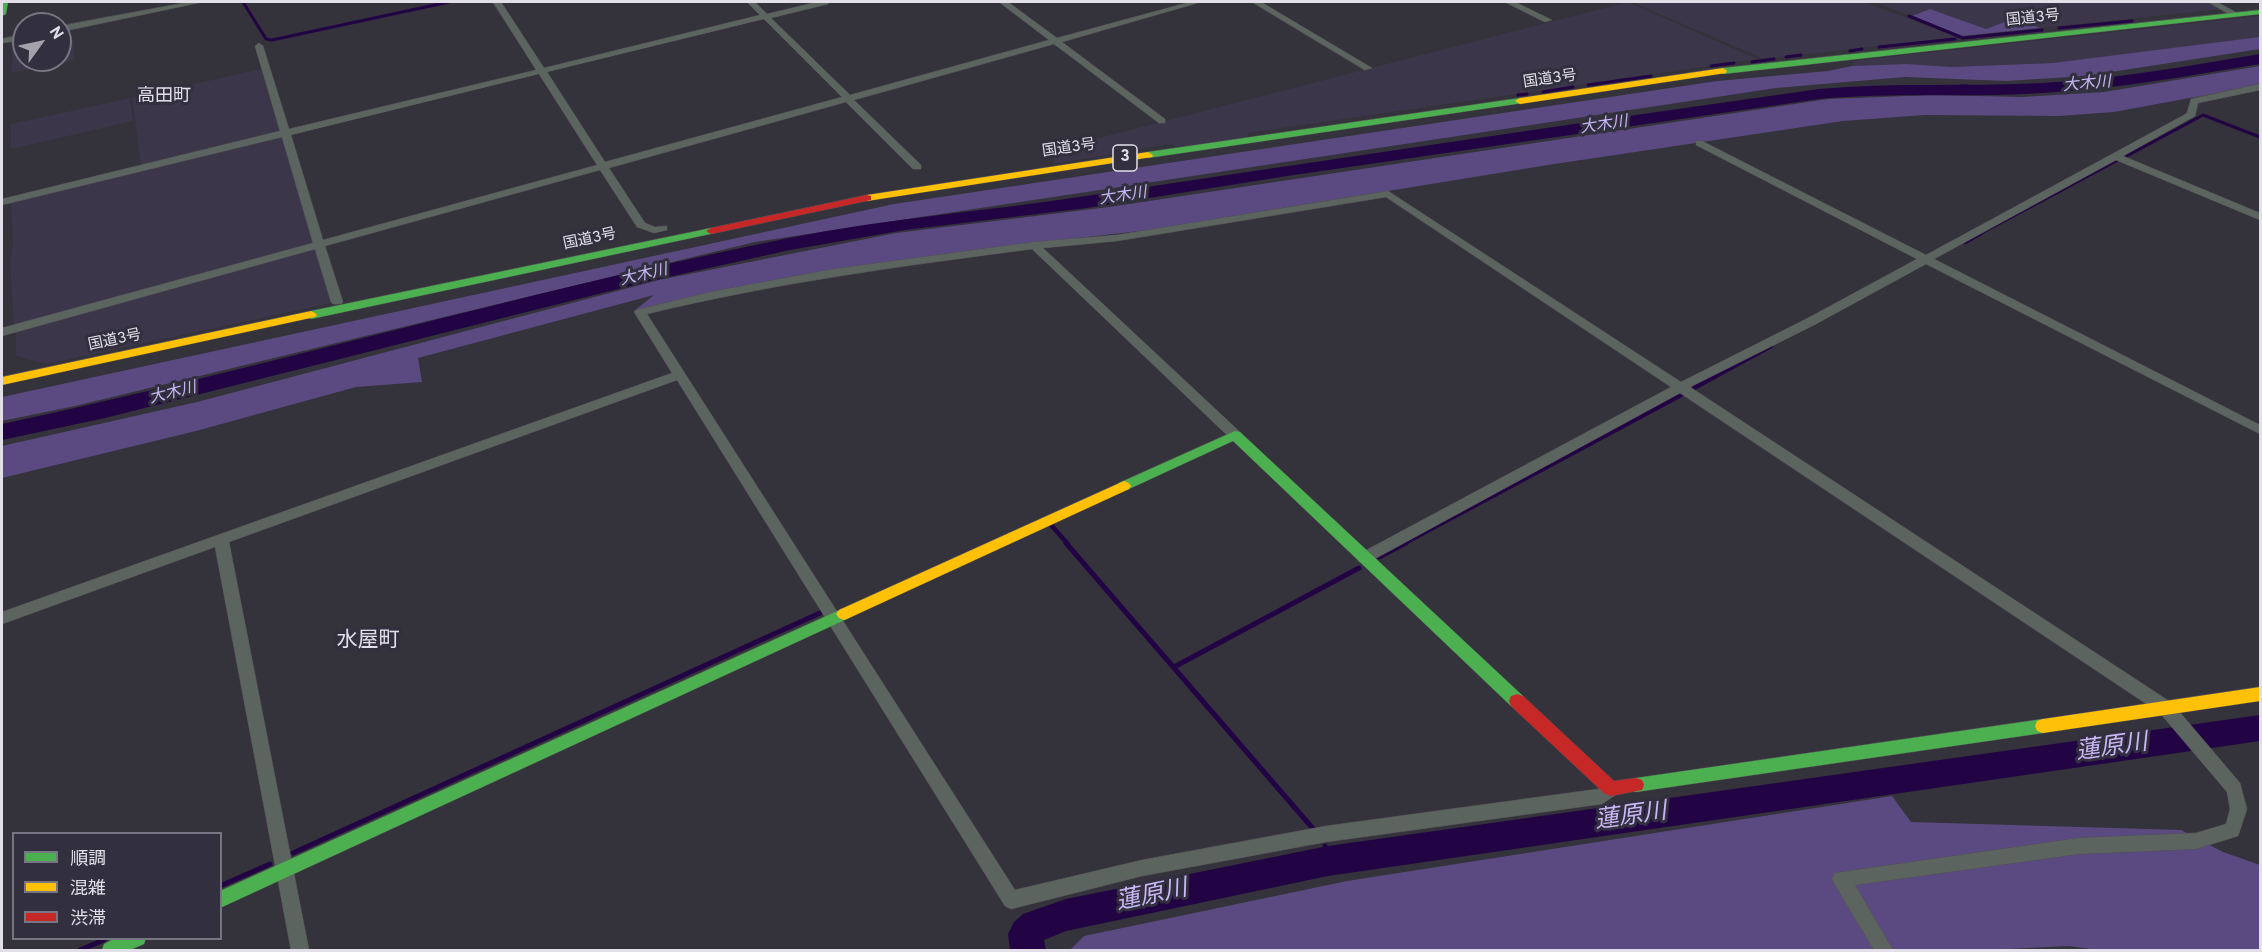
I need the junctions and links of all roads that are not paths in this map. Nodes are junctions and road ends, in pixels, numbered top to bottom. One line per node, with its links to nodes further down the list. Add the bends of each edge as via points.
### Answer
1 (4, 2): 12 (main road)
2 (199, 2): 16 (street)
3 (497, 2): 20 (street)
4 (751, 2): 14 (street)
5 (825, 2): 14 (street)
6 (1003, 2): 17 (street)
7 (1197, 2): 17 (street)
8 (1256, 2): 19 (street)
9 (1509, 2): 15 (street)
10 (2212, 2): 13 (street)
11 (2260, 12): 13 (main road, 国道3号 / 3)
12 (2, 14)
13 (2237, 15): 38 (main road, 国道3号 / 3, via 1779,63 894,192)
14 (765, 16): 20 (street); 22 (street)
15 (1548, 20)
16 (72, 27)
17 (1056, 41): 22 (street); 23 (street)
18 (260, 46): 24 (street)
19 (1368, 68)
20 (540, 70): 24 (street); 27 (street)
21 (2260, 87): 26 (street, via 2200,98 2192,103 2192,114)
22 (848, 98): 27 (street); 28 (street)
23 (1162, 121)
24 (286, 132): 29 (street); 32 (street)
25 (1699, 143): 34 (street)
26 (2115, 156): 30 (street); 34 (street)
27 (604, 166): 31 (street, via 641,225 654,230); 32 (street)
28 (917, 167)
29 (2, 202)
30 (2260, 217)
31 (663, 228)
32 (319, 244): 35 (street); 36 (street)
33 (1034, 245): 37 (street, via 834,272 640,312); 39 (street, via 1149,233 1389,194); 41 (street)
34 (1922, 259): 39 (street, via 1812,321); 40 (street)
35 (337, 302)
36 (2, 332)
37 (678, 375): 42 (street); 45 (street)
38 (2, 381)
39 (1681, 387): 43 (street); 47 (street)
40 (2260, 430)
41 (1235, 435): 43 (main road); 45 (main road)
42 (222, 540): 44 (street); 49 (street)
43 (1364, 558): 48 (main road)
44 (2, 618)
45 (834, 619): 48 (street, via 1011,900 1142,868 1292,840 1602,796); 49 (main road)
46 (2260, 694): 47 (main road)
47 (2166, 708): 48 (main road); 54 (street, via 2234,788 2240,803 2239,817 2232,830 2196,841 2079,846 1841,879)
48 (1611, 789)
49 (285, 871): 50 (main road); 53 (street)
50 (222, 899)
51 (135, 940): 52 (main road)
52 (111, 951)
53 (300, 951)
54 (1884, 951)

